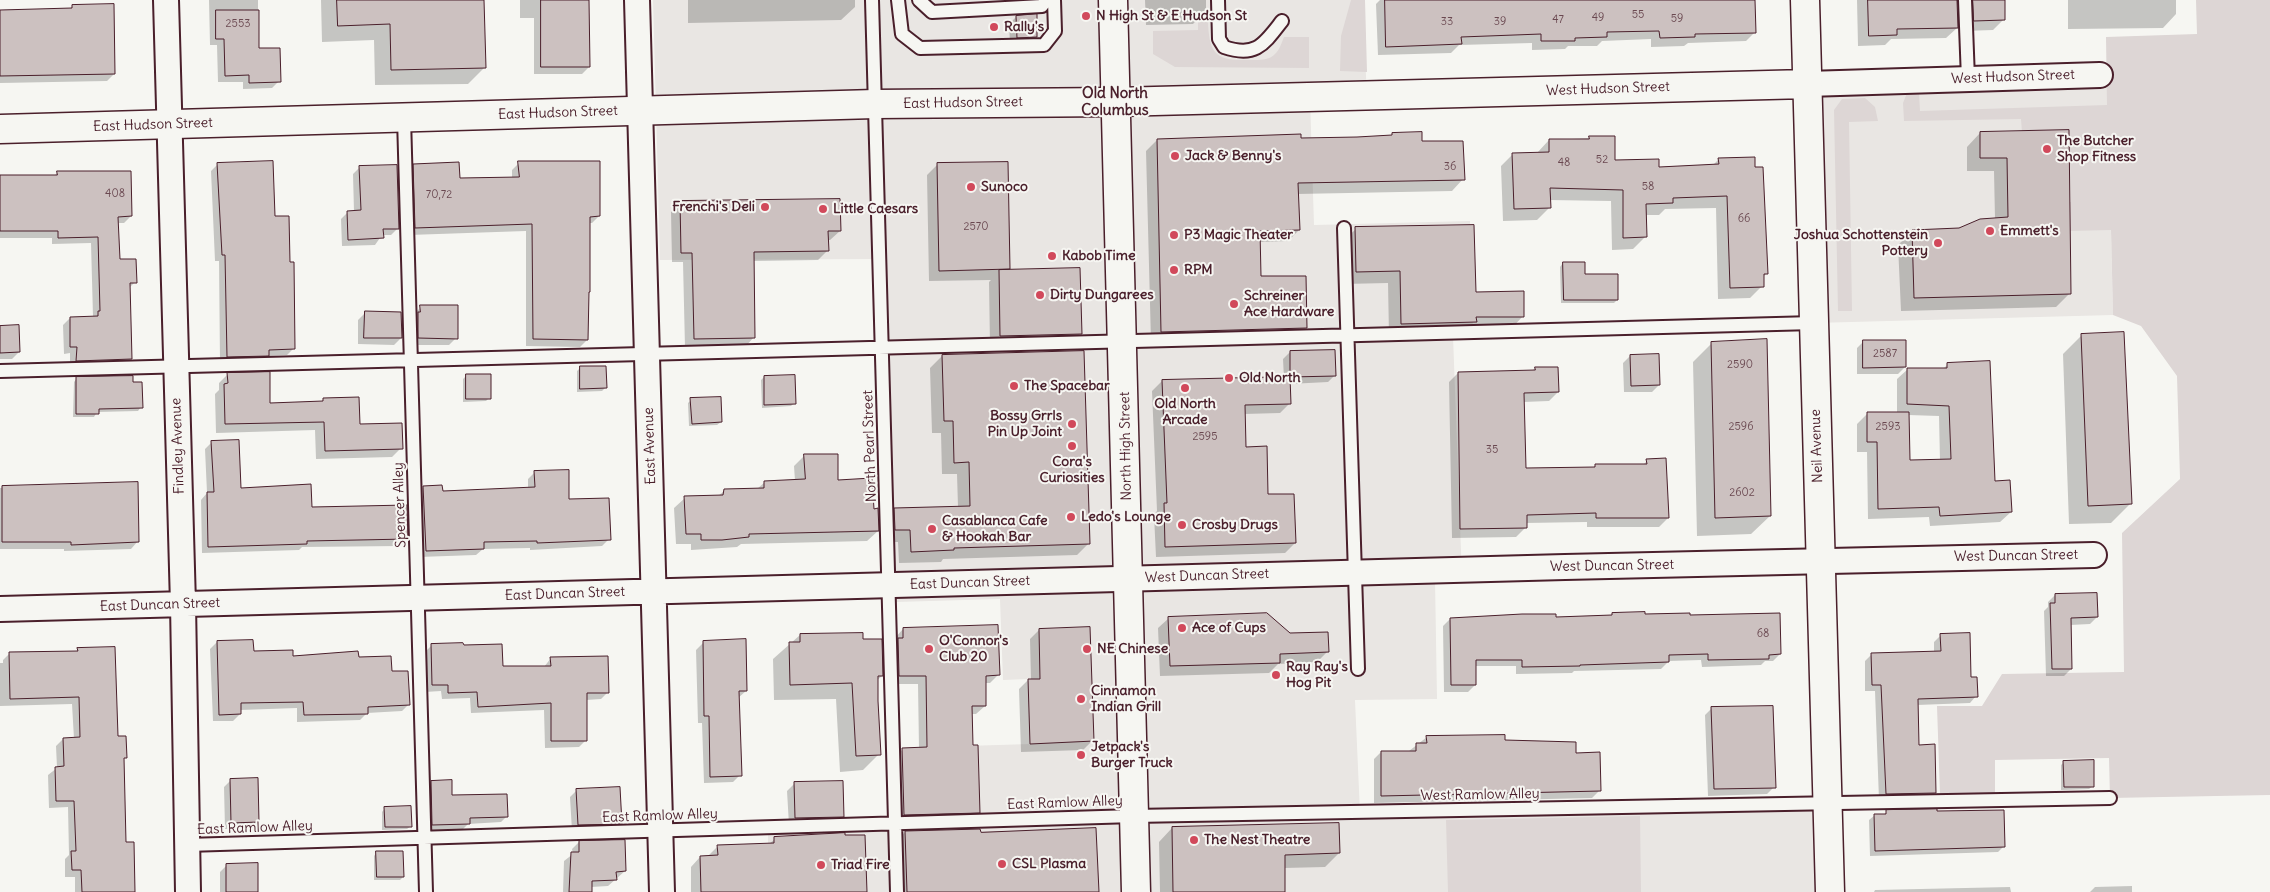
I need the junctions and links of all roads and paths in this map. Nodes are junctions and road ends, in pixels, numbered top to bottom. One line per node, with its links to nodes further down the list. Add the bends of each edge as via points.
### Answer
1 (166, 0): 20 (street, Findley Avenue)
2 (638, 0): 18 (street, East Avenue)
3 (872, 0): 17 (lane, North Pearl Street)
4 (898, 0): 7 (lane, via 902,34 920,48 1044,45 1055,31)
5 (918, 0): 6 (lane, via 932,12 1042,6)
6 (1046, 0)
7 (1054, 0)
8 (1114, 0): 16 (main road, North High Street)
9 (1218, 0): 12 (lane, via 1219,38 1224,47 1234,51 1246,52 1265,44)
10 (1805, 0): 15 (main road, Neil Avenue)
11 (1965, 0): 14 (lane)
12 (1282, 21)
13 (2100, 75): 14 (street, West Hudson Street)
14 (1968, 79): 15 (street, West Hudson Street)
15 (1807, 84): 16 (main road, West Hudson Street); 23 (main road, Neil Avenue)
16 (1116, 102): 17 (main road, East Hudson Street); 25 (main road, North High Street)
17 (875, 104): 18 (main road, East Hudson Street); 26 (lane, North Pearl Street)
18 (640, 111): 19 (main road, East Hudson Street); 27 (street, East Avenue)
19 (404, 118): 20 (main road, East Hudson Street); 28 (lane, Spencer Alley)
20 (169, 124): 21 (main road, East Hudson Street); 29 (street, Findley Avenue)
21 (0, 129)
22 (1344, 228): 24 (lane)
23 (1814, 323): 24 (lane); 32 (main road, Neil Avenue)
24 (1347, 335): 25 (lane); 33 (lane)
25 (1123, 341): 26 (lane); 34 (main road, North High Street)
26 (882, 348): 27 (lane); 35 (lane, North Pearl Street)
27 (647, 354): 28 (lane); 36 (street, East Avenue)
28 (410, 360): 29 (lane); 37 (lane, Spencer Alley)
29 (175, 366): 30 (lane); 38 (street, Findley Avenue)
30 (0, 371)
31 (2094, 555): 32 (street, West Duncan Street)
32 (1821, 560): 33 (street, West Duncan Street); 42 (main road, Neil Avenue)
33 (1355, 572): 34 (street, West Duncan Street); 40 (lane)
34 (1130, 578): 35 (street, East Duncan Street); 43 (main road, North High Street)
35 (888, 585): 36 (street, East Duncan Street); 44 (lane, North Pearl Street)
36 (654, 592): 37 (street, East Duncan Street); 45 (street, East Avenue)
37 (417, 598): 38 (street, East Duncan Street); 46 (lane, Spencer Alley)
38 (183, 604): 39 (street, East Duncan Street); 47 (street, Findley Avenue)
39 (0, 609)
40 (1358, 668)
41 (2110, 798): 42 (lane, West Ramlow Alley)
42 (1828, 803): 43 (lane, West Ramlow Alley); 53 (main road, Neil Avenue)
43 (1134, 816): 44 (lane, East Ramlow Alley); 52 (main road, North High Street)
44 (895, 823): 45 (lane, East Ramlow Alley); 51 (lane, North Pearl Street)
45 (660, 831): 46 (lane, East Ramlow Alley); 50 (street, East Avenue)
46 (424, 838): 47 (lane, East Ramlow Alley); 49 (lane, Spencer Alley)
47 (187, 845): 48 (street, Findley Avenue)
48 (188, 892)
49 (426, 892)
50 (662, 892)
51 (897, 892)
52 (1136, 892)
53 (1830, 892)

